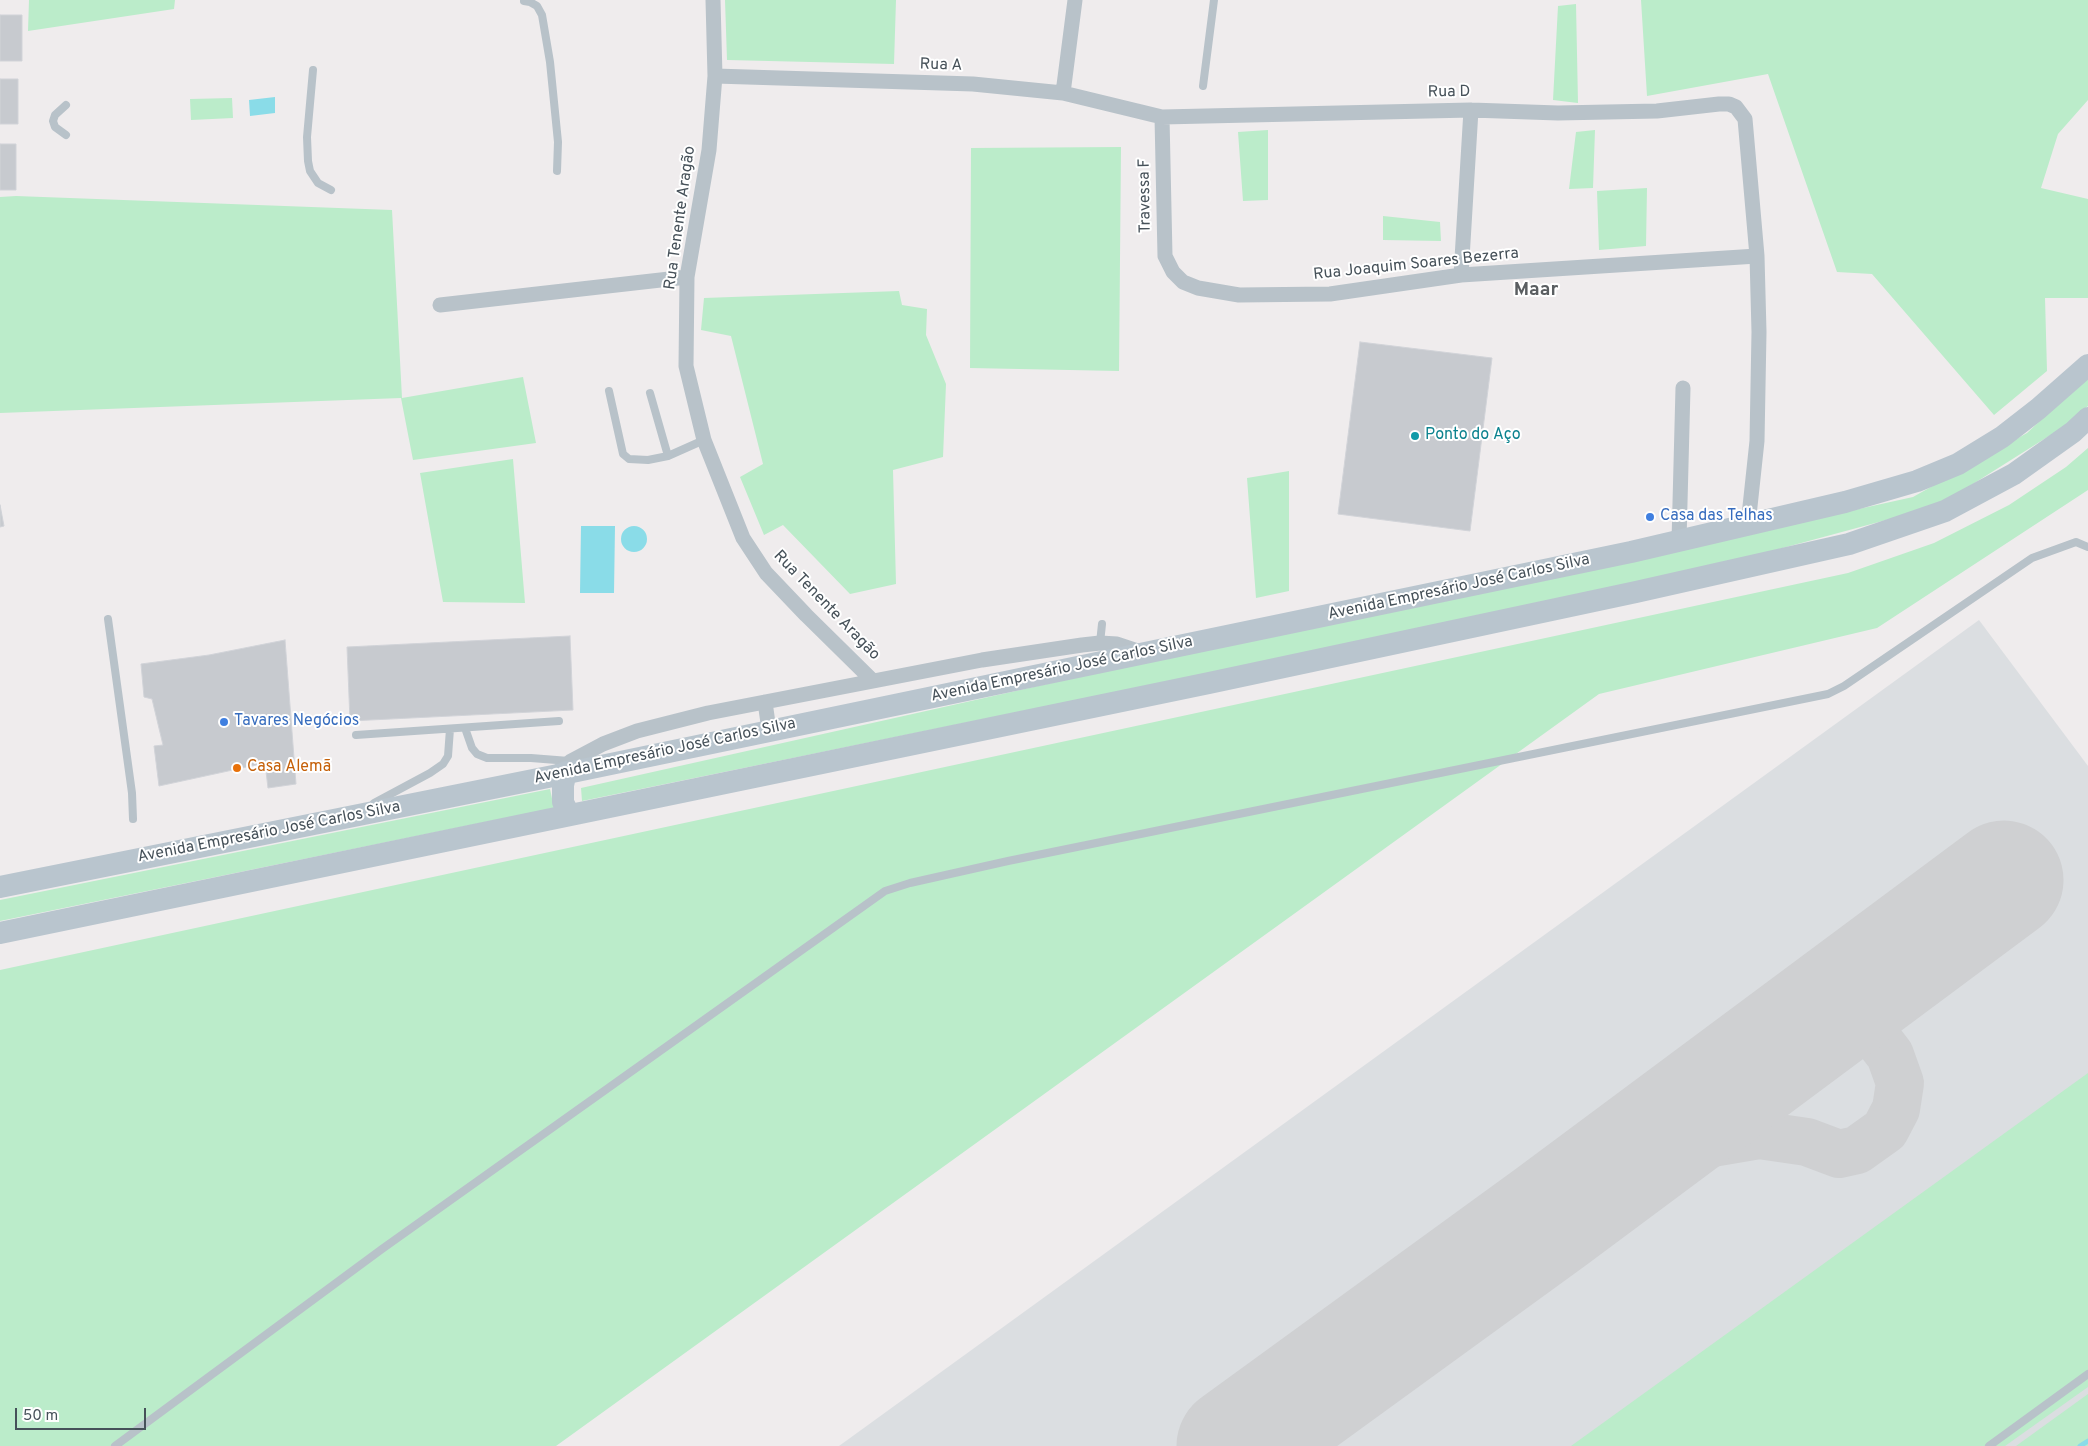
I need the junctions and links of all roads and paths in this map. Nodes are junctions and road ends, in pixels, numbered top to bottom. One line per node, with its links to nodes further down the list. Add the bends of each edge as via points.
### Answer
1 (713, 0): 6 (street, Rua Tenente Aragão)
2 (1075, 0): 8 (street)
3 (1214, 0): 7 (lane)
4 (524, 1): 13 (lane, via 536,6 542,15 558,133)
5 (313, 70): 14 (lane, via 306,138 308,161 318,182)
6 (715, 76): 8 (street, Rua A, via 972,84); 18 (street, Rua Tenente Aragão, via 709,150)
7 (1203, 86)
8 (1063, 93): 11 (street, Rua A)
9 (66, 105): 12 (lane, via 53,121 55,127)
10 (1471, 110): 11 (street, Rua D); 15 (street, Rua D, via 1558,113 1656,111 1719,104 1736,107 1745,119); 17 (street)
11 (1162, 117): 16 (street, Travessa F, via 1165,256)
12 (66, 135)
13 (557, 171)
14 (331, 190)
15 (1757, 256): 17 (street, Rua Joaquim Soares Bezerra); 27 (street, via 1757,441)
16 (1173, 272): 17 (street, Rua Joaquim Soares Bezerra, via 1183,282 1198,288 1239,295 1330,294)
17 (1461, 275)
18 (687, 277): 19 (street); 25 (street, Rua Tenente Aragão, via 686,366)
19 (440, 305)
20 (2088, 365): 27 (main road, Avenida Empresário José Carlos Silva, via 2002,437 1958,464 1917,481 1863,497)
21 (1683, 388): 28 (street)
22 (609, 391): 26 (lane, via 625,457 648,460)
23 (650, 393): 26 (lane)
24 (2088, 418): 42 (main road, via 2014,474 1945,511 1849,544 1238,677)
25 (704, 440): 26 (lane); 34 (street, Rua Tenente Aragão, via 743,538 766,573)
26 (668, 456)
27 (1748, 525): 28 (main road, Avenida Empresário José Carlos Silva)
28 (1679, 541): 33 (main road, Avenida Empresário José Carlos Silva)
29 (2088, 547): 48 (lane, via 2076,542 2032,558 1828,694 1008,861 910,883 885,892 382,1249)
30 (108, 619): 44 (lane, via 132,793)
31 (1102, 624): 32 (lane)
32 (1100, 643): 33 (street, via 1117,644); 34 (street, via 982,660)
33 (1143, 653): 39 (main road, Avenida Empresário José Carlos Silva)
34 (873, 681): 35 (street)
35 (765, 702): 39 (street); 41 (street, via 637,731 603,744)
36 (559, 721): 37 (lane)
37 (465, 728): 38 (lane); 41 (lane, via 472,748 487,758 531,758)
38 (450, 729): 40 (lane); 43 (lane, via 448,756 442,764)
39 (770, 730): 41 (main road, Avenida Empresário José Carlos Silva)
40 (356, 736)
41 (563, 770): 42 (main road, via 562,802); 43 (main road, Avenida Empresário José Carlos Silva)
42 (569, 815): 46 (main road)
43 (348, 817): 45 (main road, Avenida Empresário José Carlos Silva)
44 (132, 819)
45 (0, 887)
46 (0, 933)
47 (2088, 1374): 49 (lane)
48 (116, 1446)
49 (1989, 1446)

